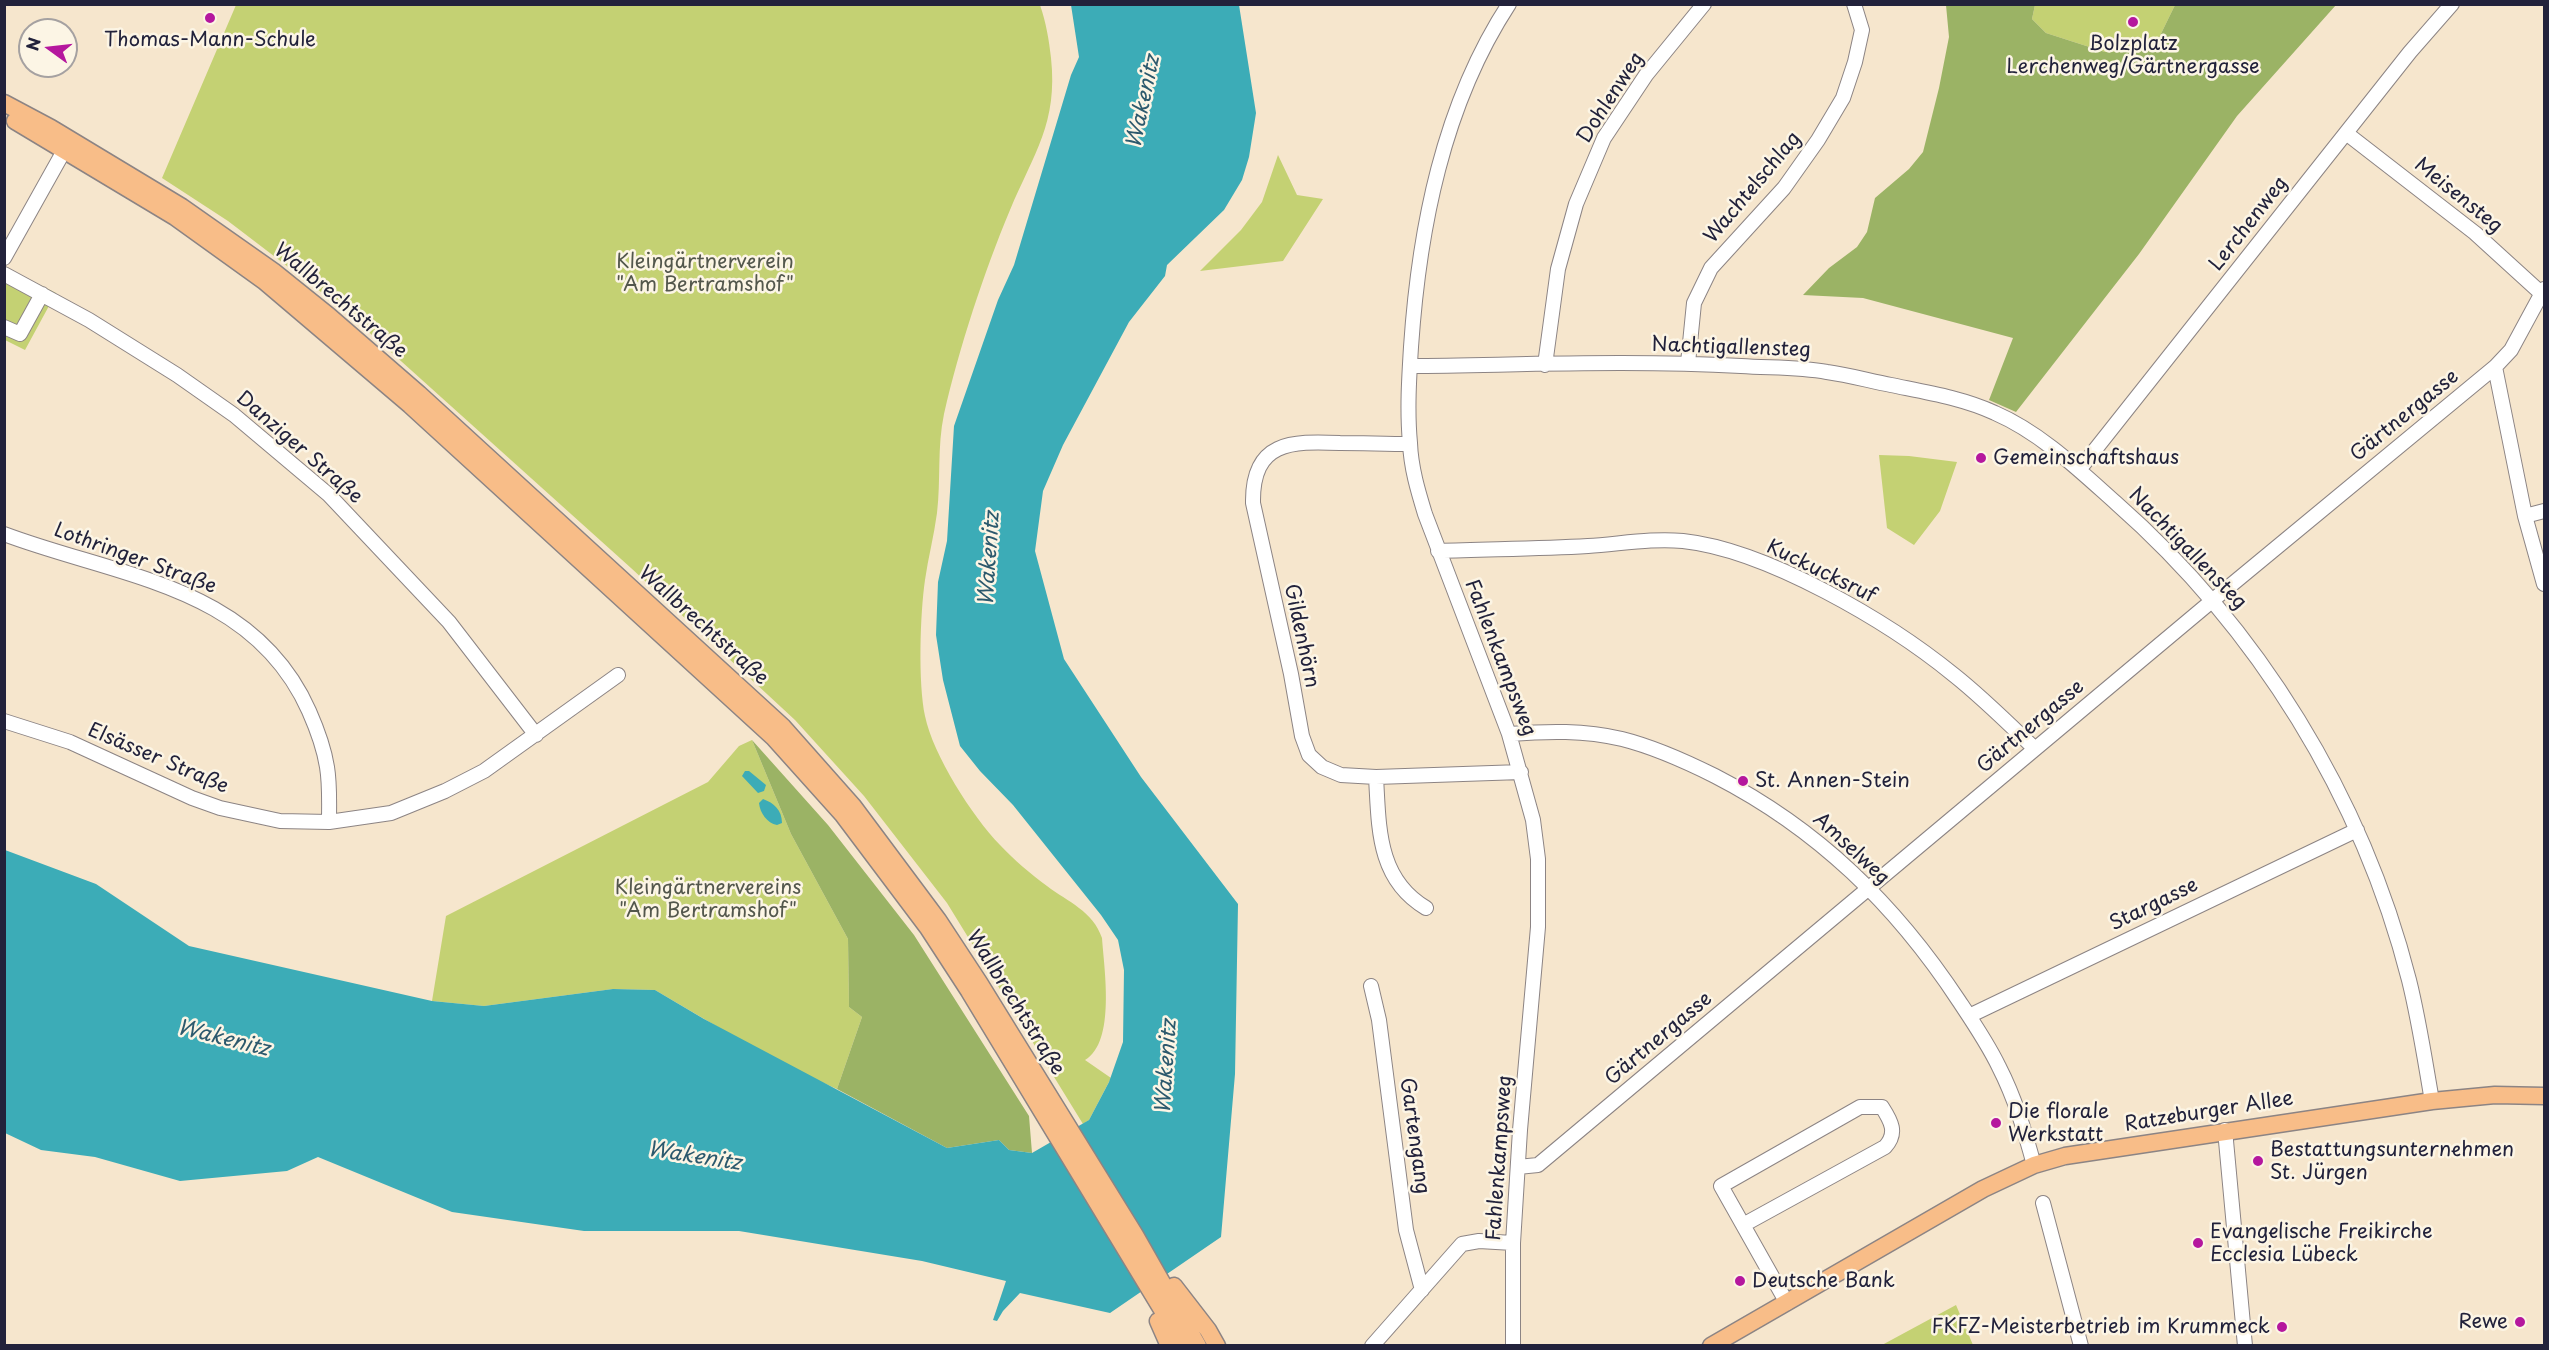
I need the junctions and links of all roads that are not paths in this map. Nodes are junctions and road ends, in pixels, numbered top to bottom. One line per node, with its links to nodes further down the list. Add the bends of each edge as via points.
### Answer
1 (1509, 4): 16 (street, Fahlenkampsweg, via 1448,133 1418,275)
2 (1704, 4): 15 (street, Dohlenweg, via 1646,75 1604,138 1576,204 1561,258)
3 (1854, 4): 14 (street, Wachtelschlag, via 1862,30 1843,98 1784,188 1712,268 1694,303)
4 (2452, 4): 7 (street, Lerchenweg)
5 (4, 102): 39 (main road, Wallbrechtstraße, via 182,207 273,271 419,394 783,727 888,851 974,975)
6 (4, 115): 8 (main road, Wallbrechtstraße)
7 (2346, 133): 11 (street, Meisensteg, via 2475,233); 19 (street, Lerchenweg)
8 (65, 149): 9 (street); 39 (main road, Wallbrechtstraße, via 212,242 318,324 773,737 884,868)
9 (4, 258)
10 (4, 274): 12 (street, Danziger Straße)
11 (2543, 292): 17 (street, Gärtnergasse, via 2511,350)
12 (42, 294): 13 (street, via 20,334); 29 (street, Danziger Straße, via 177,375 234,415 329,495 449,622)
13 (4, 327)
14 (1688, 363): 15 (street, Nachtigallensteg); 19 (street, Nachtigallensteg, via 1825,371 1955,400 1996,413 2024,428)
15 (1545, 365): 16 (street, Nachtigallensteg)
16 (1410, 366): 18 (street, Fahlenkampsweg)
17 (2495, 367): 21 (street); 25 (street, Gärtnergasse)
18 (1410, 444): 23 (street, Fahlenkampsweg, via 1415,479); 32 (street, Gildenhörn, via 1293,443 1272,452 1262,464 1253,488 1259,538 1309,755 1322,767 1341,775)
19 (2079, 470): 25 (street, Nachtigallensteg, via 2148,531)
20 (2544, 511): 21 (street)
21 (2525, 516): 24 (street)
22 (4, 534): 33 (street, Lothringer Straße, via 126,572 209,604 270,650 299,689 320,736 327,768)
23 (1438, 551): 28 (street, Fahlenkampsweg); 30 (street, Kuckucksruf, via 1659,540 1685,541 1763,563 1828,593 1914,644 1956,676)
24 (2544, 584)
25 (2213, 600): 30 (street, Gärtnergasse); 34 (street, Nachtigallensteg, via 2295,713)
26 (618, 675): 29 (street, Elsässer Straße)
27 (4, 721): 33 (street, Elsässer Straße, via 70,742 220,808 280,821)
28 (1509, 734): 31 (street, Fahlenkampsweg); 35 (street, Amselweg, via 1548,730 1592,734 1677,758 1790,820 1831,852)
29 (536, 735): 33 (street, Elsässer Straße, via 445,791 391,813)
30 (2035, 748): 35 (street, Gärtnergasse)
31 (1521, 772): 32 (street, Gildenhörn); 44 (street, Fahlenkampsweg, via 1538,859 1538,927)
32 (1376, 777): 36 (street, via 1380,837 1387,863 1410,899)
33 (329, 822)
34 (2357, 830): 38 (street, Stargasse); 41 (street, Nachtigallensteg, via 2409,978)
35 (1869, 890): 38 (street, Amselweg, via 1928,954); 44 (street, Gärtnergasse, via 1538,1165)
36 (1426, 908)
37 (1371, 986): 49 (street, Gartengang, via 1379,1020 1406,1230)
38 (1969, 1016): 43 (street, Amselweg, via 1999,1066 2025,1129)
39 (1014, 1054): 47 (main road, Wallbrechtstraße)
40 (2544, 1096): 41 (main road, Ratzeburger Allee, via 2495,1095)
41 (2432, 1101): 42 (main road, Ratzeburger Allee)
42 (2224, 1130): 43 (main road, Ratzeburger Allee, via 2065,1156); 59 (street)
43 (2034, 1166): 50 (main road, Ratzeburger Allee, via 1983,1189)
44 (1518, 1167): 48 (street, Fahlenkampsweg)
45 (2043, 1203): 58 (street)
46 (1743, 1226): 46 (street, via 1721,1186 1860,1107 1882,1107 1893,1130 1892,1140 1885,1147); 50 (street)
47 (1128, 1240): 51 (main road); 52 (main road, Wallbrechtstraße); 53 (main road, Wallbrechtstraße); 54 (main road, via 1208,1330)
48 (1513, 1243): 49 (street, via 1479,1240 1462,1244); 56 (street, Fahlenkampsweg)
49 (1422, 1290): 55 (street)
50 (1787, 1303): 57 (main road, Ratzeburger Allee)
51 (1169, 1346)
52 (1184, 1346)
53 (1198, 1346)
54 (1217, 1346)
55 (1371, 1346)
56 (1513, 1346)
57 (1711, 1346)
58 (2080, 1346)
59 (2245, 1346)

